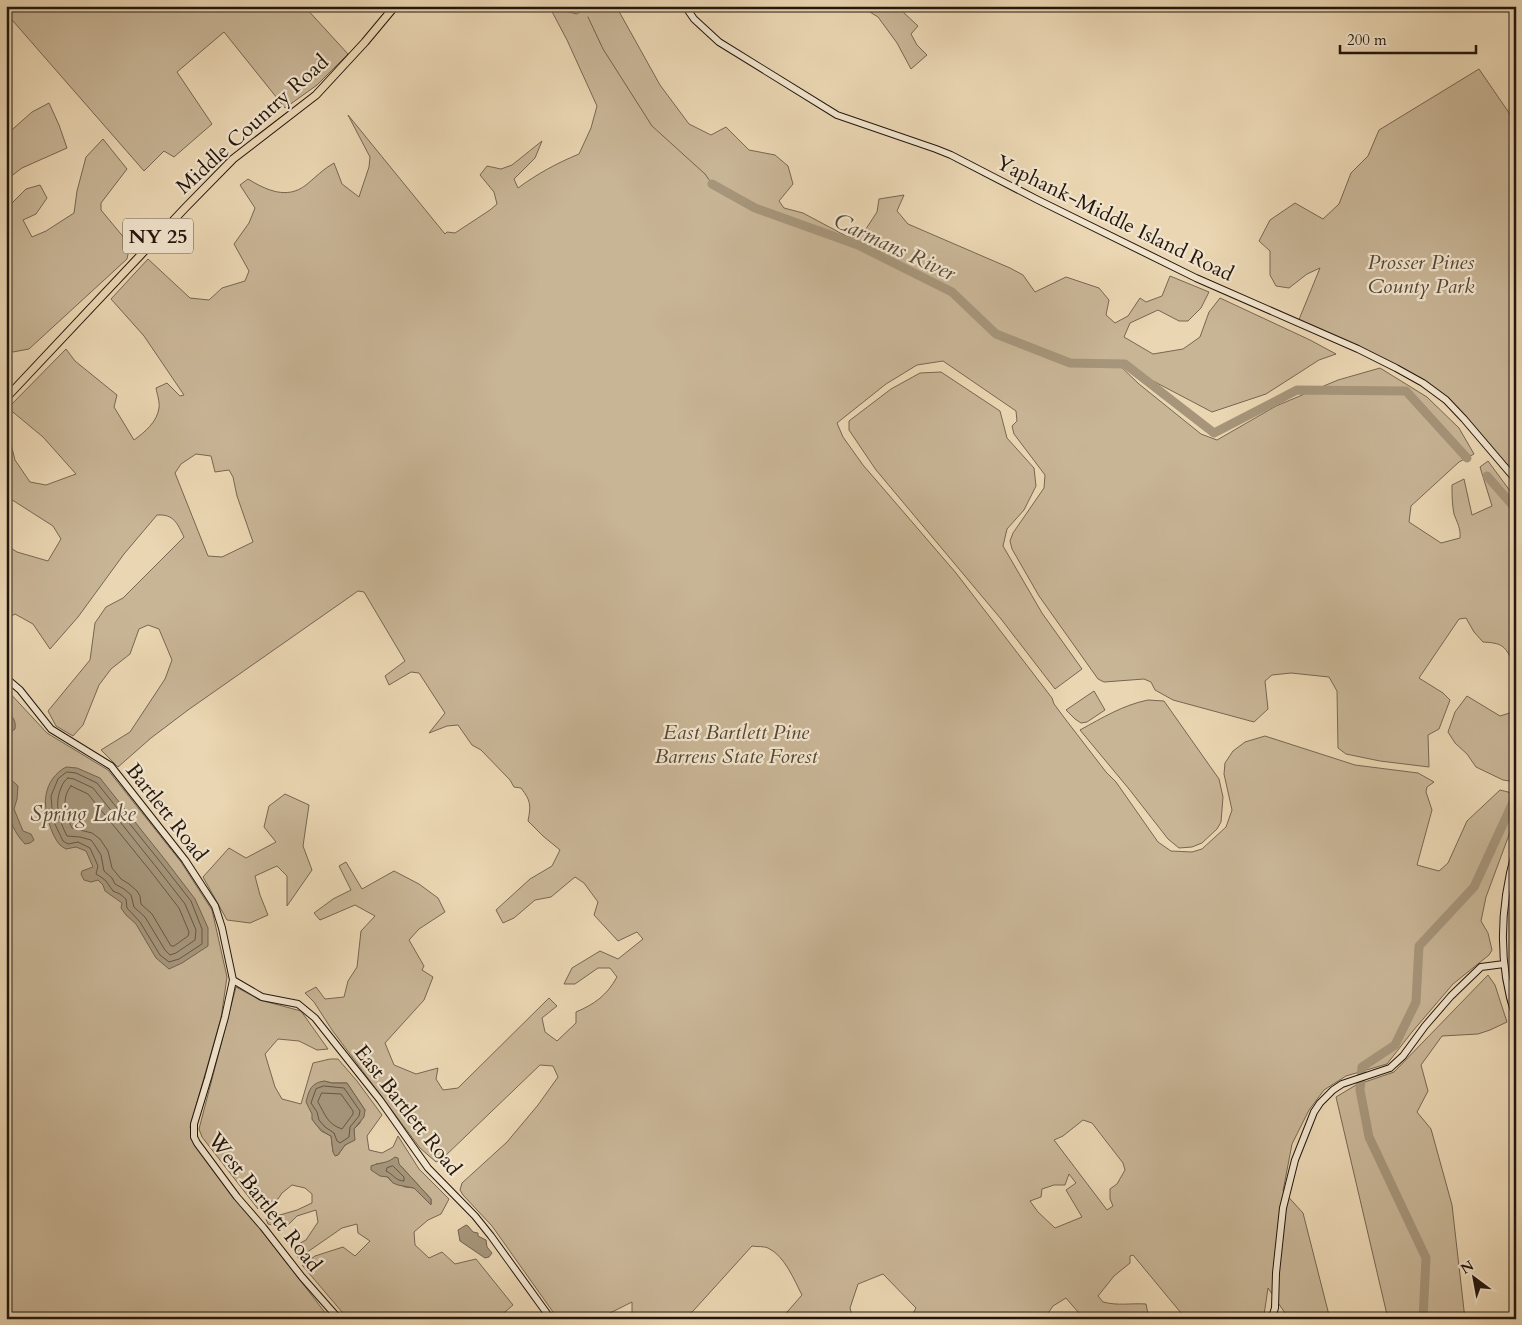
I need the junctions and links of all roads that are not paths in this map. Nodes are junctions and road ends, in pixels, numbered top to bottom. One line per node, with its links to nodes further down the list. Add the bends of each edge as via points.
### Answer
1 (395, 6): 3 (main road, Middle Country Road / NY 25, via 316,95 233,159)
2 (685, 6): 4 (street, Yaphank-Middle Island Road, via 719,42 837,115 951,155 1196,278 1358,349 1423,383 1452,407)
3 (6, 398)
4 (1516, 480)
5 (6, 678): 8 (street, Bartlett Road, via 20,690 50,730 111,766 185,860 215,906)
6 (1516, 849): 7 (street, via 1503,910)
7 (1504, 964): 9 (street); 12 (street, via 1481,967 1451,996 1390,1068 1342,1084 1314,1112 1295,1160 1283,1208 1275,1308)
8 (233, 980): 10 (street, West Bartlett Road, via 194,1124 194,1137 237,1197); 11 (street, East Bartlett Road, via 262,997 298,1004 315,1018 380,1100 428,1168 491,1236)
9 (1516, 1018)
10 (339, 1319)
11 (551, 1319)
12 (1269, 1319)

